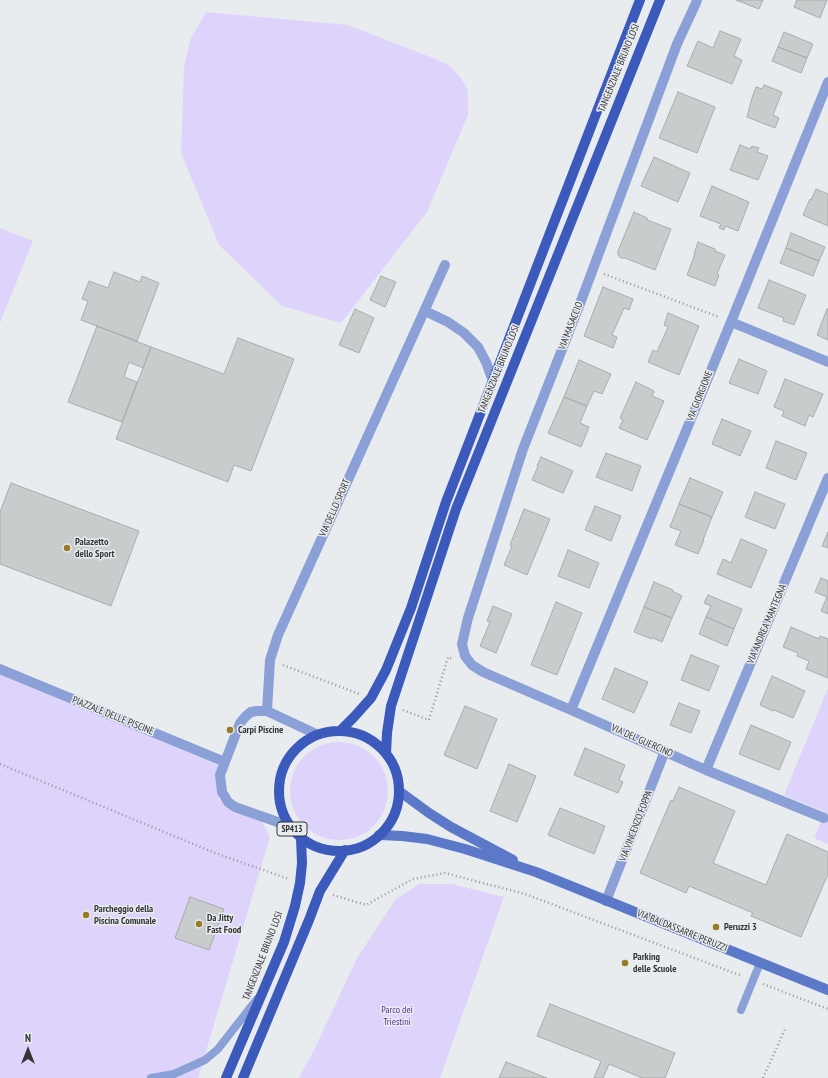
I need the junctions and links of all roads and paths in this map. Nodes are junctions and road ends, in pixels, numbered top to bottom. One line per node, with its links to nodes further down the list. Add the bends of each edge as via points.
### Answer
1 (640, 0): 10 (main road, TANGENZIALE BRUNO LOSI)
2 (660, 0): 19 (main road, TANGENZIALE BRUNO LOSI, via 456,508 391,706)
3 (697, 0): 6 (street, VIA MASACCIO, via 677,44)
4 (828, 82): 8 (street, VIA GIORGIONE)
5 (445, 265): 7 (street, VIA DELLO SPORT)
6 (592, 269): 8 (path); 12 (street, VIA MASACCIO, via 523,449 468,618 462,644)
7 (425, 311): 10 (street, via 448,322 478,347); 15 (street, VIA DELLO SPORT, via 278,635 270,660)
8 (731, 322): 9 (street); 14 (street, VIA GIORGIONE)
9 (828, 362)
10 (493, 381): 16 (main road, TANGENZIALE BRUNO LOSI, via 446,502 411,608 386,670 371,698)
11 (828, 478): 22 (street, VIA ANDREA MANTEGNA)
12 (465, 656): 14 (street, VIA DEL GUERCINO, via 472,665 483,672)
13 (0, 669): 20 (street, PIAZZALE DELLE PISCINE)
14 (571, 710): 18 (street, VIA DEL GUERCINO)
15 (267, 711): 17 (street); 20 (street, via 251,712 240,723)
16 (340, 731): 17 (main road, SP413); 19 (main road, SP413, via 354,732 371,739)
17 (316, 734): 25 (main road, SP413, via 300,744 288,758 280,774 278,793 281,811)
18 (665, 752): 22 (street, VIA DEL GUERCINO); 32 (street, VIA VINCENZO FOPPA)
19 (386, 754): 23 (main road, SP413, via 397,773)
20 (225, 762): 25 (street, via 220,775 222,792 228,802 235,807)
21 (0, 764): 30 (path, via 215,853)
22 (706, 770): 24 (street, VIA DEL GUERCINO)
23 (400, 791): 26 (main road, SP413, via 396,810 387,827); 29 (street, VIA BALDASSARRE PERUZZI, via 451,827)
24 (824, 818)
25 (289, 826): 27 (main road, SP413)
26 (379, 835): 28 (main road, SP413, via 374,840); 29 (street, VIA BALDASSARRE PERUZZI, via 427,839)
27 (301, 838): 28 (main road, SP413, via 316,847 333,851); 30 (main road, TANGENZIALE BRUNO LOSI)
28 (345, 850): 31 (main road)
29 (536, 872): 32 (street, VIA BALDASSARRE PERUZZI)
30 (300, 883): 36 (main road, TANGENZIALE BRUNO LOSI, via 284,942)
31 (320, 891): 34 (path, via 366,905 413,879 445,873 525,894); 42 (main road)
32 (606, 901): 33 (street, VIA BALDASSARRE PERUZZI)
33 (760, 963): 34 (lane); 35 (street, VIA BALDASSARRE PERUZZI)
34 (753, 980): 37 (path); 38 (lane)
35 (828, 990)
36 (263, 992): 40 (lane, via 218,1049 205,1060 174,1074); 41 (main road, TANGENZIALE BRUNO LOSI)
37 (828, 1009)
38 (741, 1010)
39 (786, 1027): 43 (path)
40 (151, 1078)
41 (226, 1078)
42 (243, 1078)
43 (763, 1078)

